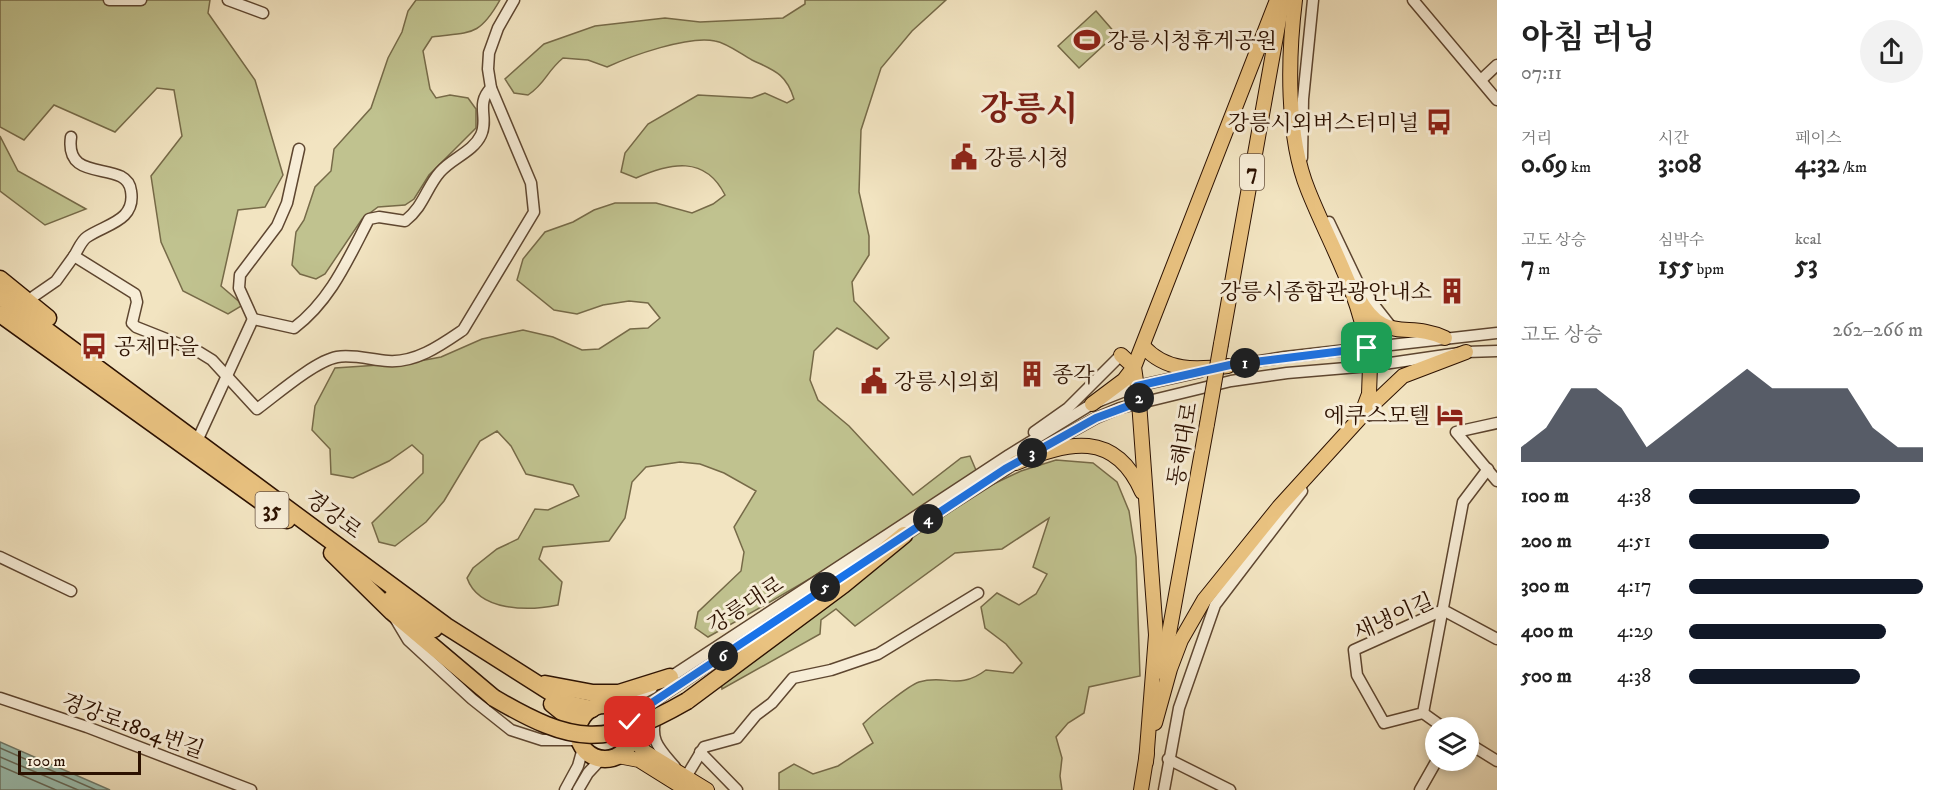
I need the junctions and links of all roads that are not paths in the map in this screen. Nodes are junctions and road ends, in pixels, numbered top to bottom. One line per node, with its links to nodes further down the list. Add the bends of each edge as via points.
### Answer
1 (109, 0): 2 (street)
2 (141, 0)
3 (228, 0): 10 (street)
4 (514, 0): 13 (street, via 489,53)
5 (1276, 0): 29 (main road)
6 (1283, 0): 69 (main road, 동해대로 / 7, bridge)
7 (1294, 0): 18 (main road, via 1291,93 1296,148)
8 (1313, 0): 17 (street, via 1303,99)
9 (1413, 0): 12 (street)
10 (263, 13)
11 (1497, 65): 12 (street)
12 (1481, 80): 14 (street)
13 (491, 88): 25 (street, via 481,105 482,133 476,145 439,173 426,199 405,221 369,219 336,280 306,319 294,328); 37 (street, via 531,183 534,212 463,330 426,353 406,360 337,357 309,371 257,409)
14 (1497, 100)
15 (71, 137): 19 (street, via 73,157 91,170 112,172 125,179 132,202 127,212 106,230 86,237)
16 (299, 149): 25 (street, via 287,203 276,226 240,275 239,288)
17 (1305, 170): 18 (street); 26 (street, via 1360,287)
18 (1307, 189): 20 (main road)
19 (74, 256): 23 (street, via 56,281); 37 (street, via 135,294 132,323 136,327 199,352)
20 (1343, 268): 26 (main road, via 1364,307); 30 (main road)
21 (0, 279): 23 (highway)
22 (0, 296): 44 (highway, 경강로)
23 (27, 301): 44 (highway)
24 (0, 315): 50 (highway, 경강로 / 35)
25 (253, 319): 37 (street)
26 (1392, 329): 28 (main road, via 1430,331)
27 (1497, 333): 28 (street, 강릉대로)
28 (1445, 338): 30 (street, 강릉대로)
29 (1139, 341): 34 (main road, via 1153,356 1176,367); 36 (main road)
30 (1367, 348): 34 (street, 강릉대로); 35 (street)
31 (1497, 351): 32 (street, 강릉대로)
32 (1466, 352): 35 (street, 강릉대로); 38 (main road)
33 (1121, 355): 36 (main road); 45 (street, via 1068,408 1028,437)
34 (1228, 366): 39 (street, 강릉대로)
35 (1370, 366): 40 (street, 강릉대로, via 1231,381); 42 (main road, via 1368,394)
36 (1134, 368): 39 (main road); 41 (main road)
37 (226, 375): 44 (street)
38 (1396, 382): 42 (main road); 72 (street, via 1283,513 1215,605 1179,708)
39 (1137, 386): 40 (main road); 41 (street, 강릉대로)
40 (1139, 402): 45 (street, 강릉대로, via 1096,418); 48 (main road)
41 (1092, 405): 45 (street, 강릉대로)
42 (1360, 418): 69 (main road, via 1279,507 1204,600 1181,639)
43 (1497, 423): 46 (street, via 1456,432)
44 (197, 441): 58 (highway, 경강로, via 446,626)
45 (1013, 459): 48 (main road, via 1077,443 1109,453 1126,463); 49 (street, 강릉대로); 57 (street, 강릉대로)
46 (1488, 470): 47 (street); 54 (street, via 1464,502)
47 (1497, 481)
48 (1147, 504): 69 (main road, via 1156,635)
49 (904, 535): 55 (highway, bridge, via 687,701 651,722 608,736 571,735 534,722 494,698); 59 (street, 강릉대로)
50 (332, 553): 55 (highway); 66 (highway, 경강로 / 35, via 414,616 547,701)
51 (0, 557): 52 (street)
52 (71, 591)
53 (978, 593): 68 (street, via 878,654 793,678 737,738 704,747)
54 (1443, 610): 56 (street, 새냉이길); 63 (street); 63 (street, 새냉이길, via 1354,650 1357,675 1384,723)
55 (392, 612): 66 (street, via 408,640 511,730 542,740)
56 (1497, 639)
57 (670, 677): 58 (highway, via 620,693 593,693); 61 (street, 강릉대로)
58 (533, 681): 62 (highway, 경강로, via 569,704)
59 (665, 694): 65 (street, 강릉대로, via 641,710); 75 (street, via 652,730 656,745)
60 (0, 698): 77 (street, 경강로1804번길)
61 (616, 707): 62 (highway); 65 (highway, via 623,712)
62 (592, 709): 66 (highway, via 583,717)
63 (1423, 713): 64 (street)
64 (1429, 717)
65 (631, 730): 70 (highway, via 625,751); 75 (main road, via 645,752)
66 (580, 738): 71 (highway, 35, via 593,756); 78 (street, via 578,766)
67 (1479, 750): 73 (street)
68 (700, 752): 75 (street); 81 (street)
69 (1147, 755): 82 (main road, 동해대로 / 7)
70 (618, 756): 71 (highway); 75 (main road, via 639,760)
71 (601, 759): 79 (street)
72 (1168, 759): 76 (street); 83 (street)
73 (1497, 761)
74 (1431, 771): 84 (street)
75 (685, 780): 80 (main road)
76 (1224, 789)
77 (251, 790)
78 (565, 790)
79 (578, 790)
80 (707, 790)
81 (737, 790)
82 (1141, 790)
83 (1164, 790)
84 (1420, 790)

